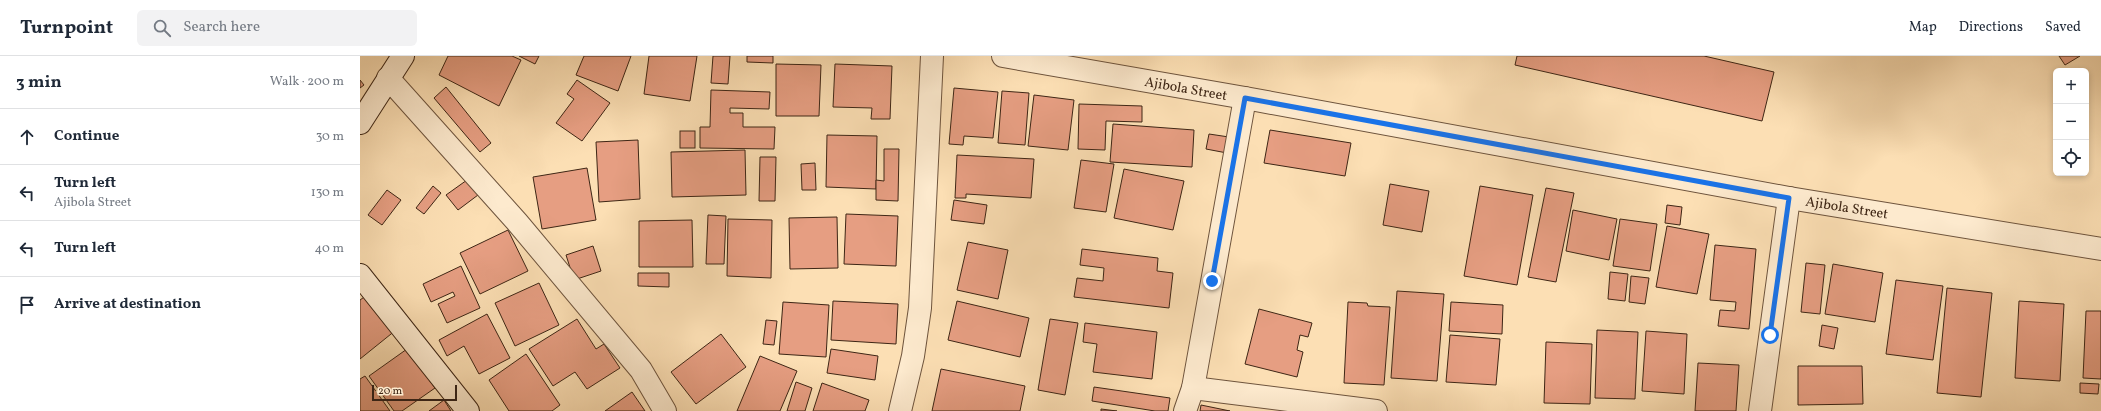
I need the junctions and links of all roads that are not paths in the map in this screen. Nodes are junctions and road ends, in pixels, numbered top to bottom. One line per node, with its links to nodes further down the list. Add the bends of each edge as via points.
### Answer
1 (403, 56): 4 (street)
2 (932, 56): 13 (street, via 920,308 913,356)
3 (1003, 56): 5 (street, Ajibola Street)
4 (388, 78): 6 (street); 12 (street, via 527,234 641,370)
5 (1245, 98): 7 (street, Ajibola Street); 10 (street)
6 (360, 123)
7 (1789, 198): 8 (street, Ajibola Street); 16 (street)
8 (2101, 249)
9 (360, 275): 11 (street)
10 (1193, 388): 14 (street); 15 (street)
11 (468, 411)
12 (665, 411)
13 (900, 411)
14 (1185, 411)
15 (1376, 411)
16 (1760, 411)

